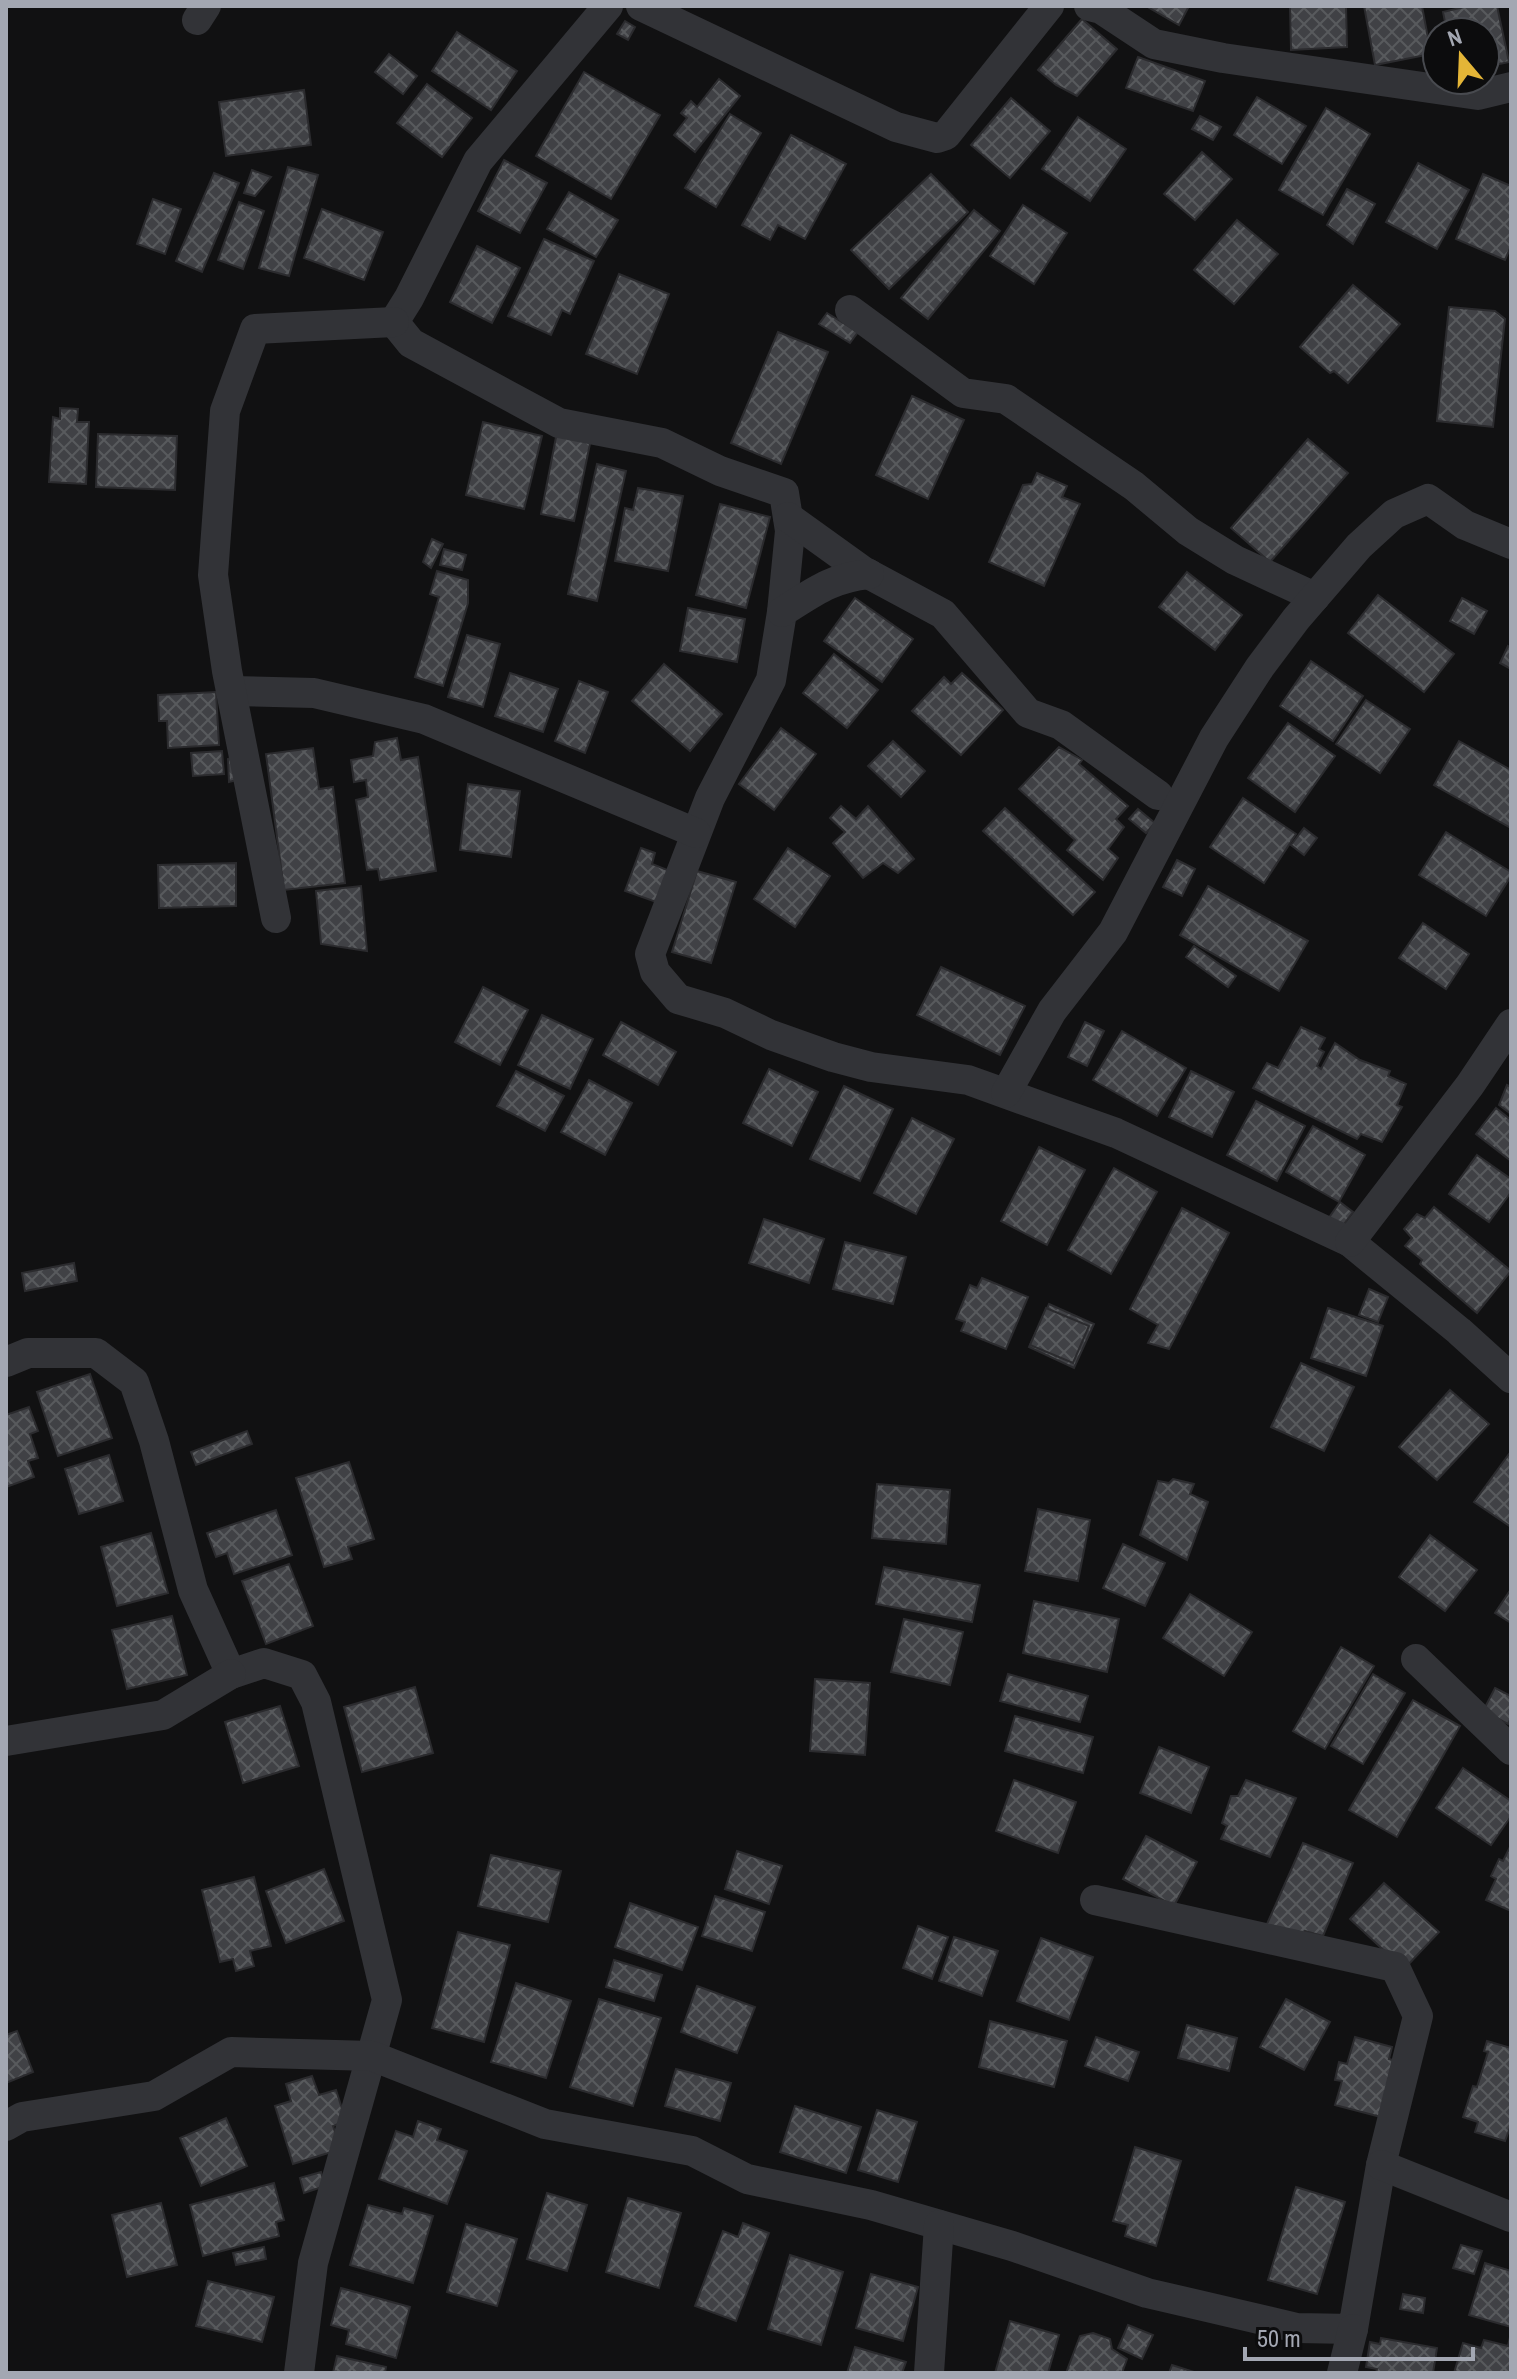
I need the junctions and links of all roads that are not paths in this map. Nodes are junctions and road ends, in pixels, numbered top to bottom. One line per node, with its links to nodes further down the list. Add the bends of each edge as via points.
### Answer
1 (608, 6): 7 (street, via 478,161)
2 (641, 6): 3 (street, via 896,127 937,138 946,135)
3 (1049, 6)
4 (1089, 6): 5 (street, via 1154,44 1209,55 1478,95)
5 (1511, 87)
6 (850, 310): 11 (street, via 963,393 1006,399 1134,486 1188,531 1235,560)
7 (394, 322): 8 (street, via 411,343 559,423 662,443 784,493); 13 (street, via 255,329 225,411 213,575)
8 (788, 517): 10 (street); 12 (street)
9 (1511, 544): 11 (street, via 1465,525 1428,499 1394,514)
10 (869, 574): 12 (street, via 827,583); 14 (street, via 943,614 1028,713 1061,725)
11 (1315, 597): 18 (street, via 1214,738 1113,932 1052,1011)
12 (782, 612): 15 (street, via 771,680)
13 (231, 691): 15 (street, via 314,693 424,719); 16 (street)
14 (1158, 795)
15 (696, 833): 18 (street, via 650,954 655,972 678,999 833,1057 968,1080)
16 (276, 918)
17 (1511, 1024): 19 (street)
18 (1006, 1093): 19 (street, via 1116,1133)
19 (1350, 1242): 21 (street)
20 (6, 1362): 23 (street, via 28,1353 96,1353 134,1382 193,1590)
21 (1511, 1378)
22 (1416, 1659): 25 (street)
23 (231, 1674): 24 (street, via 163,1715); 27 (street, via 264,1663 302,1675 316,1702 387,2000)
24 (6, 1741)
25 (1511, 1750)
26 (1095, 1900): 29 (street, via 1395,1967 1418,2016)
27 (372, 2056): 28 (street, via 231,2052 154,2096 22,2117); 31 (street, via 545,2124 692,2151 747,2179); 33 (street, via 313,2263)
28 (6, 2126)
29 (1381, 2165): 30 (street); 32 (street)
30 (1511, 2217)
31 (939, 2225): 32 (street, via 1147,2293 1297,2328); 34 (street)
32 (1353, 2329): 35 (street)
33 (299, 2373)
34 (929, 2373)
35 (1342, 2373)

